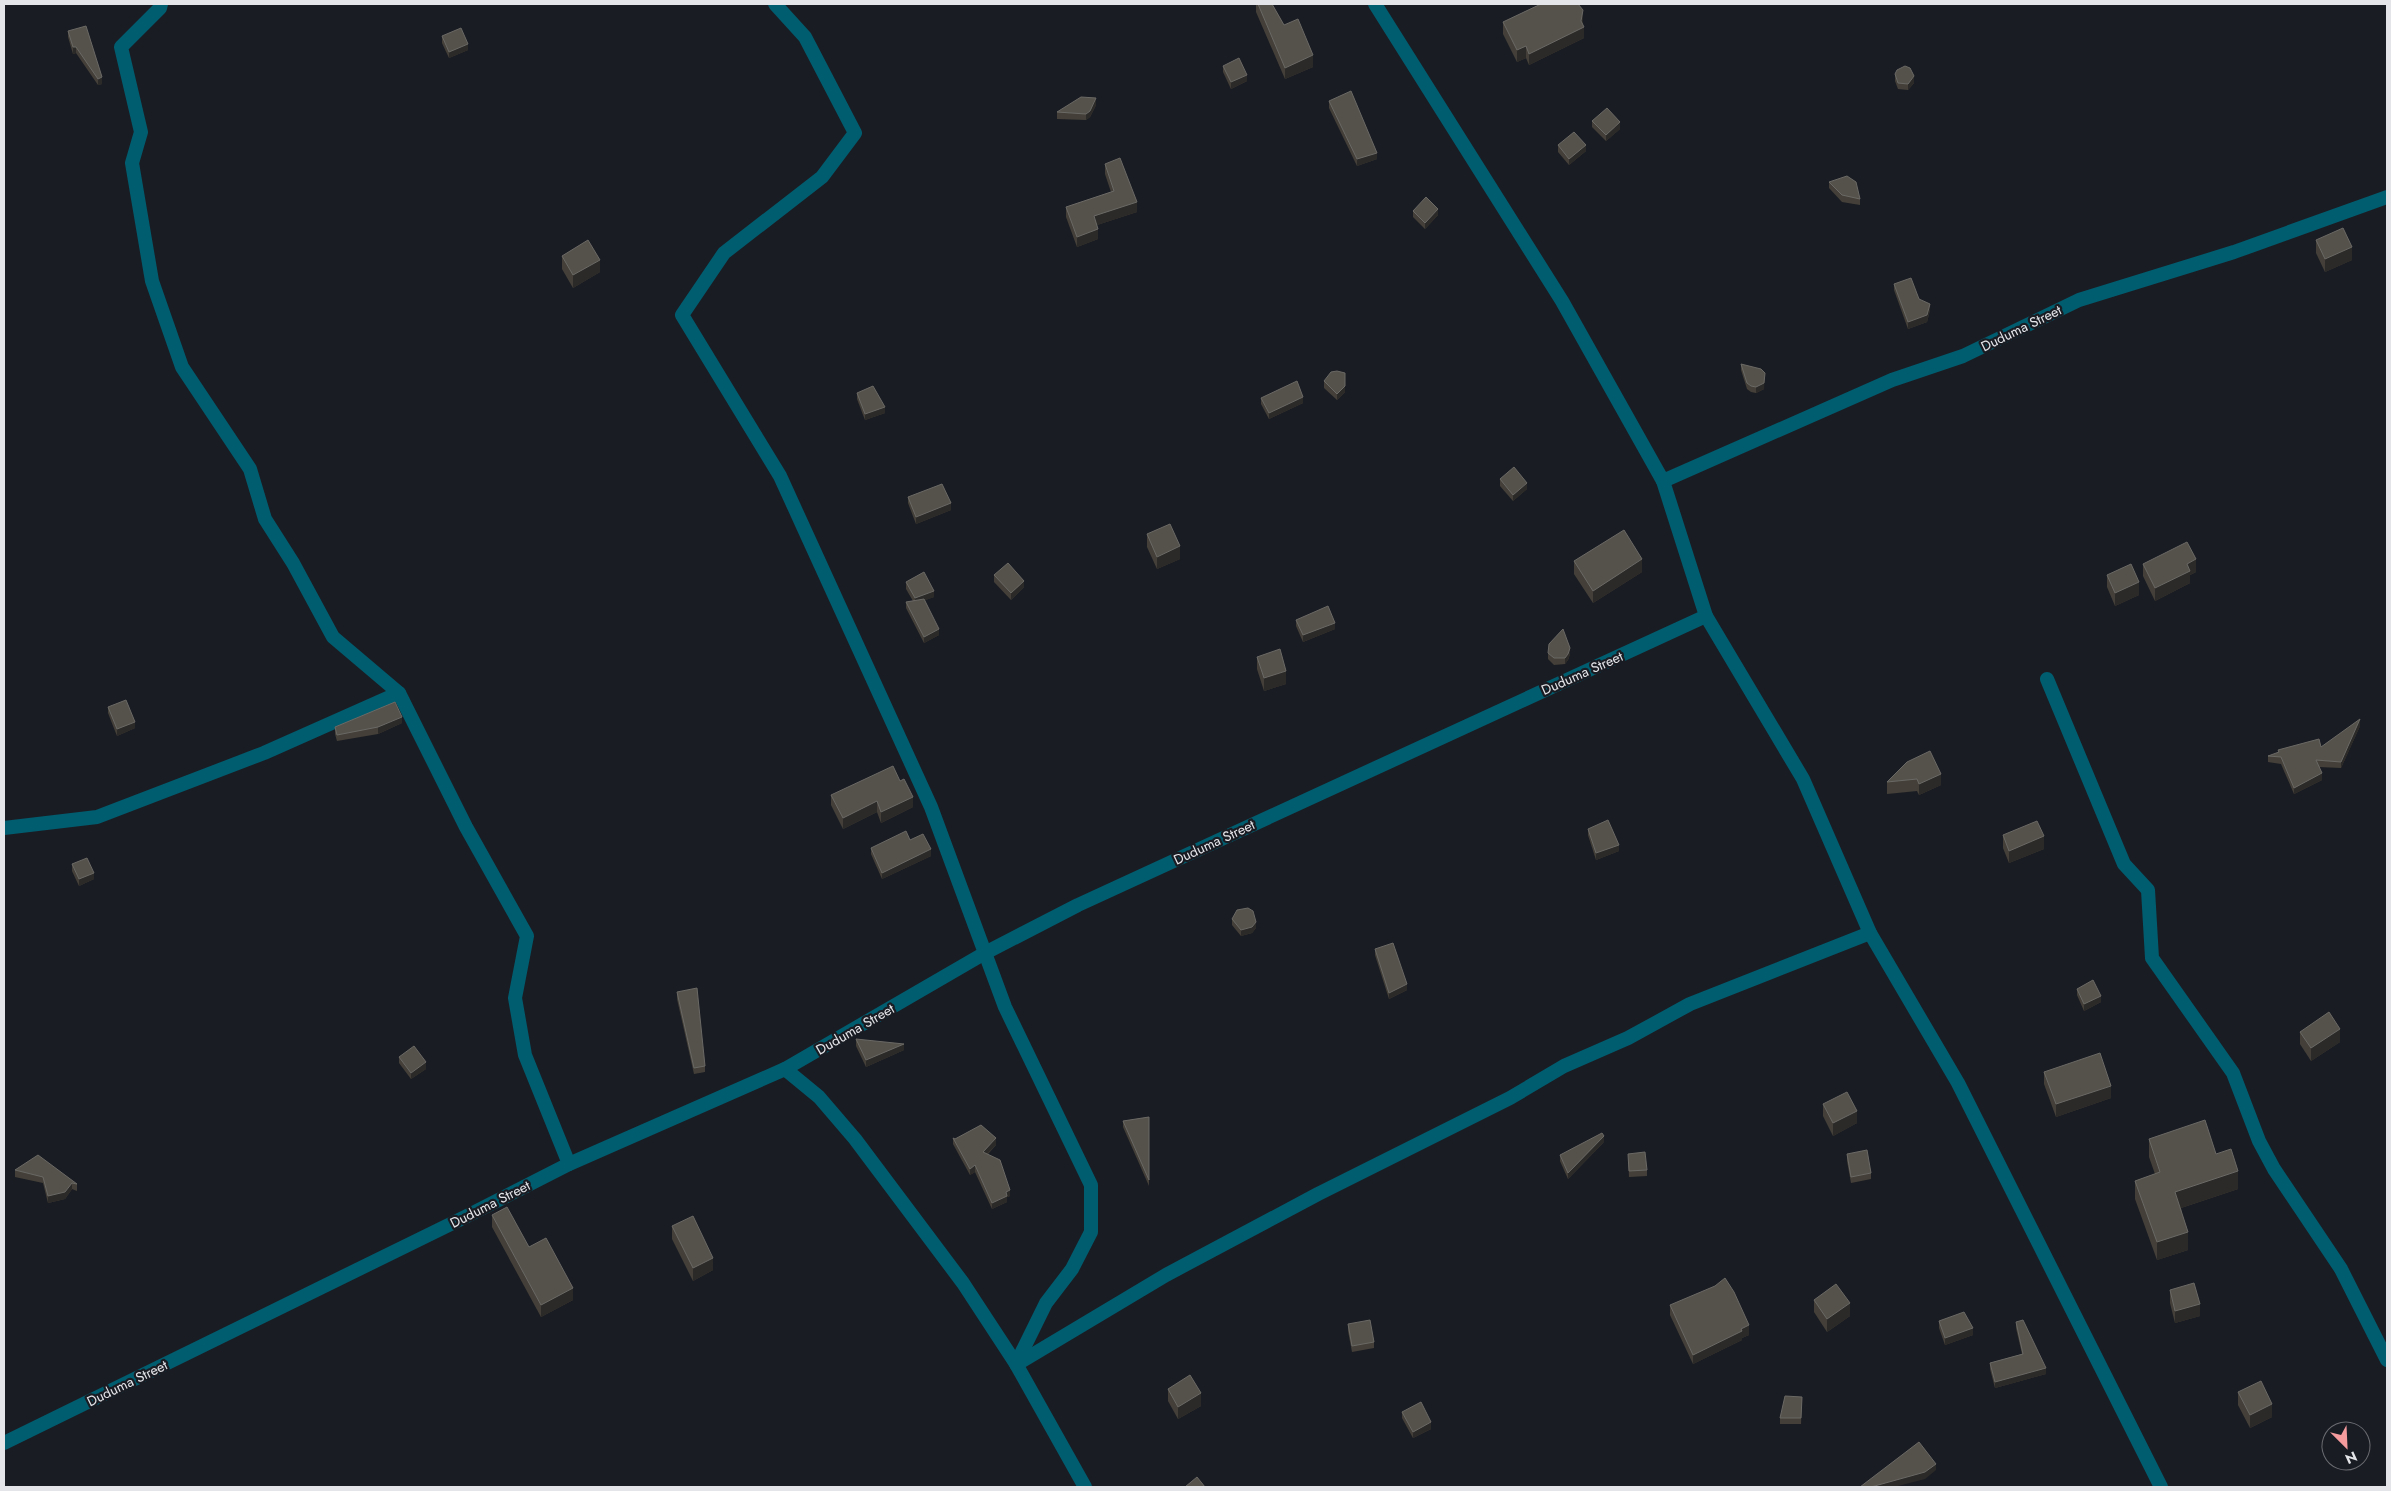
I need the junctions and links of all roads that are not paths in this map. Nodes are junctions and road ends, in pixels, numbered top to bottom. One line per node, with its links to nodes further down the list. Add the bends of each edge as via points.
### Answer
1 (161, 4): 8 (street, via 122,47 141,132 132,163 152,281 182,367 250,469 265,519 333,637)
2 (775, 4): 11 (street, via 805,37 855,133 822,177 724,254 682,314 780,476 931,807)
3 (1375, 4): 5 (street, via 1557,293)
4 (2387, 197): 5 (street, Duduma Street, via 2234,252 2079,300 1963,356 1892,380)
5 (1663, 481): 6 (street)
6 (1706, 616): 10 (street, via 1804,779); 11 (street, Duduma Street, via 1078,905)
7 (2047, 679): 14 (street, via 2124,864 2148,890 2152,958 2233,1072 2259,1141 2341,1269)
8 (399, 693): 9 (street, via 264,753 97,817); 13 (street, via 466,827 527,936 514,998 525,1055)
9 (4, 828)
10 (1870, 933): 15 (street, via 1690,1004 1628,1038 1564,1066 1510,1098 1166,1275); 18 (street, via 1958,1083)
11 (985, 953): 12 (street, Duduma Street); 15 (street, via 1006,1007 1091,1186 1091,1232 1072,1269 1046,1304)
12 (785, 1069): 13 (street, Duduma Street); 15 (street, via 819,1097 855,1139 963,1284)
13 (569, 1164): 16 (street, Duduma Street)
14 (2387, 1360)
15 (1016, 1364): 17 (street)
16 (4, 1443)
17 (1085, 1487)
18 (2161, 1487)

